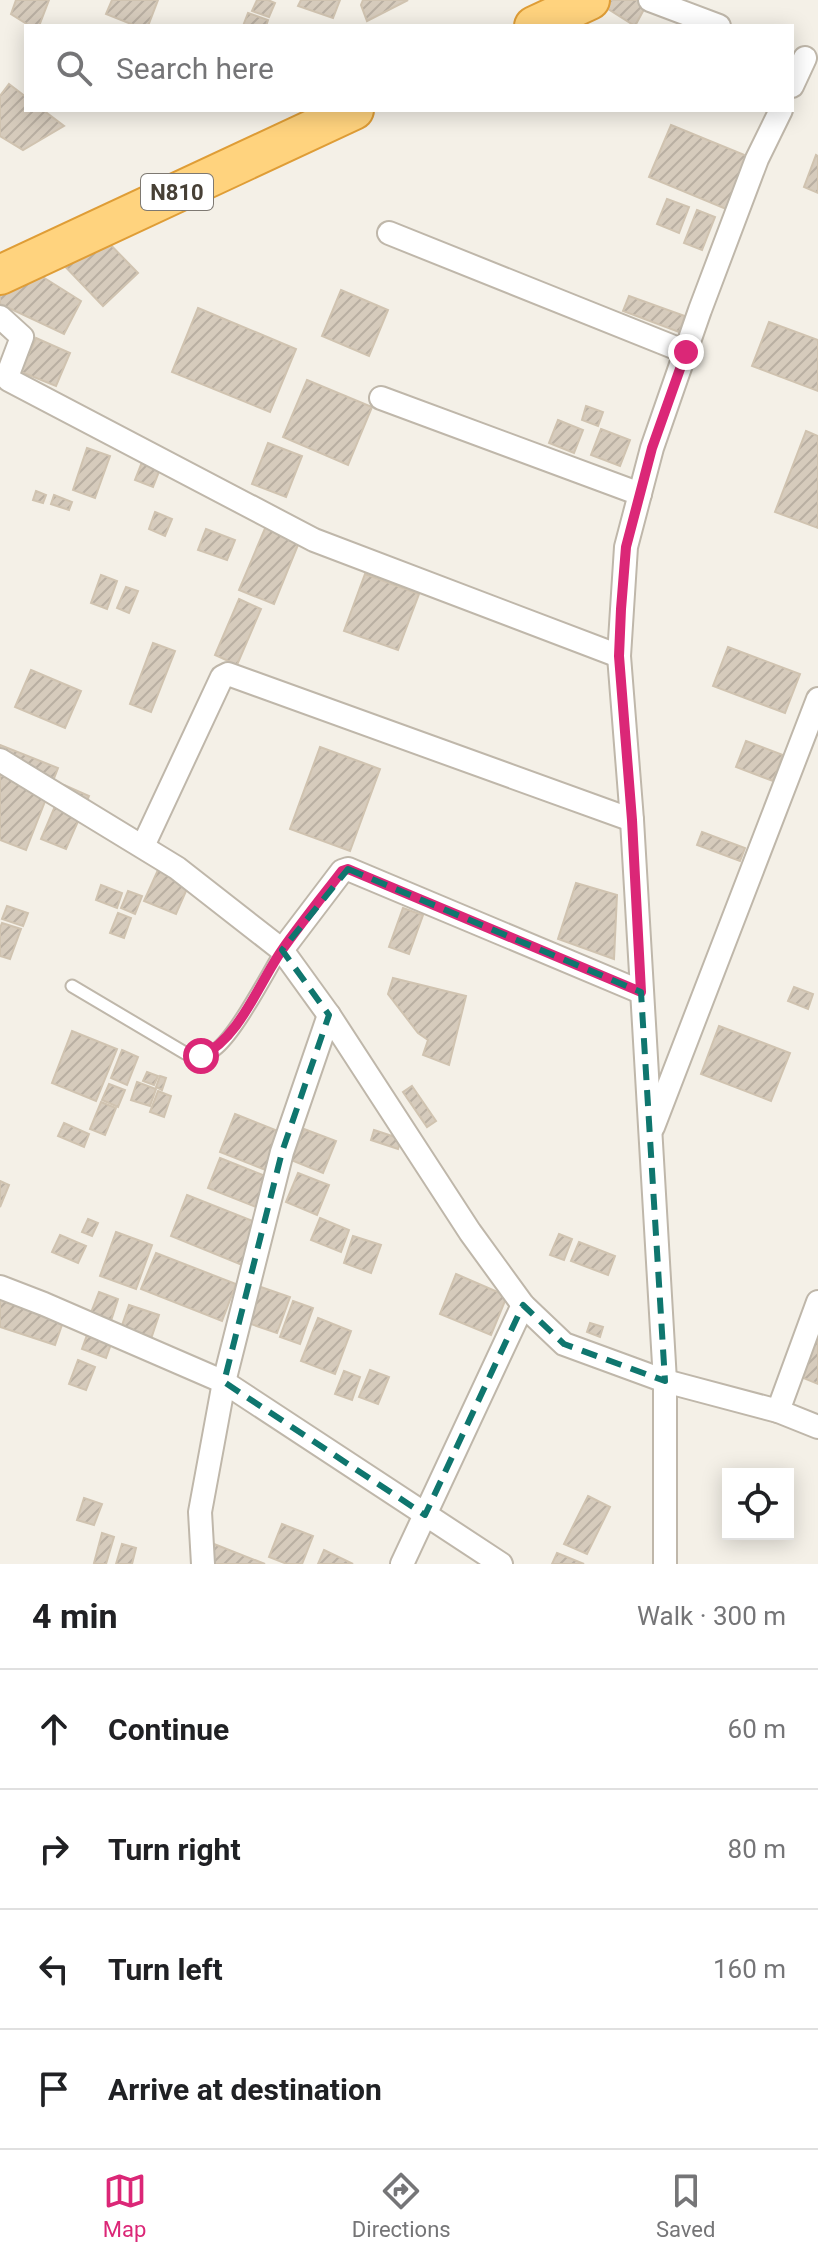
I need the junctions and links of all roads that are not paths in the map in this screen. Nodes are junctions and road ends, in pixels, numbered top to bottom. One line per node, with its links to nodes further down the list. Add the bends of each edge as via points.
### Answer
1 (590, 0): 3 (highway)
2 (650, 0): 4 (street)
3 (538, 24)
4 (714, 24)
5 (805, 57): 6 (street)
6 (794, 82)
7 (350, 112): 10 (highway, N810)
8 (780, 112): 12 (street, via 757,159)
9 (389, 233): 12 (street)
10 (0, 275)
11 (0, 317): 15 (street, via 22,337 9,380 314,540)
12 (686, 352): 14 (street)
13 (381, 398): 14 (street)
14 (640, 494): 15 (street, via 626,547)
15 (619, 656): 18 (street)
16 (818, 699): 24 (street)
17 (0, 760): 19 (street)
18 (632, 820): 19 (street, via 228,674 222,677); 22 (street)
19 (143, 846): 20 (street)
20 (282, 950): 21 (lane, via 230,1034 201,1056 185,1053); 22 (street, via 348,869); 23 (street)
21 (72, 986)
22 (641, 992): 24 (street)
23 (329, 1015): 27 (street); 29 (street, via 282,1152)
24 (650, 1134): 28 (street)
25 (0, 1287): 29 (street)
26 (818, 1302): 30 (street)
27 (523, 1305): 28 (street, via 564,1344); 32 (street)
28 (665, 1381): 30 (street); 36 (street)
29 (224, 1382): 32 (street); 33 (street, via 200,1512)
30 (778, 1411): 31 (street)
31 (818, 1427)
32 (425, 1515): 34 (street); 35 (street)
33 (203, 1564)
34 (402, 1564)
35 (501, 1564)
36 (665, 1564)

